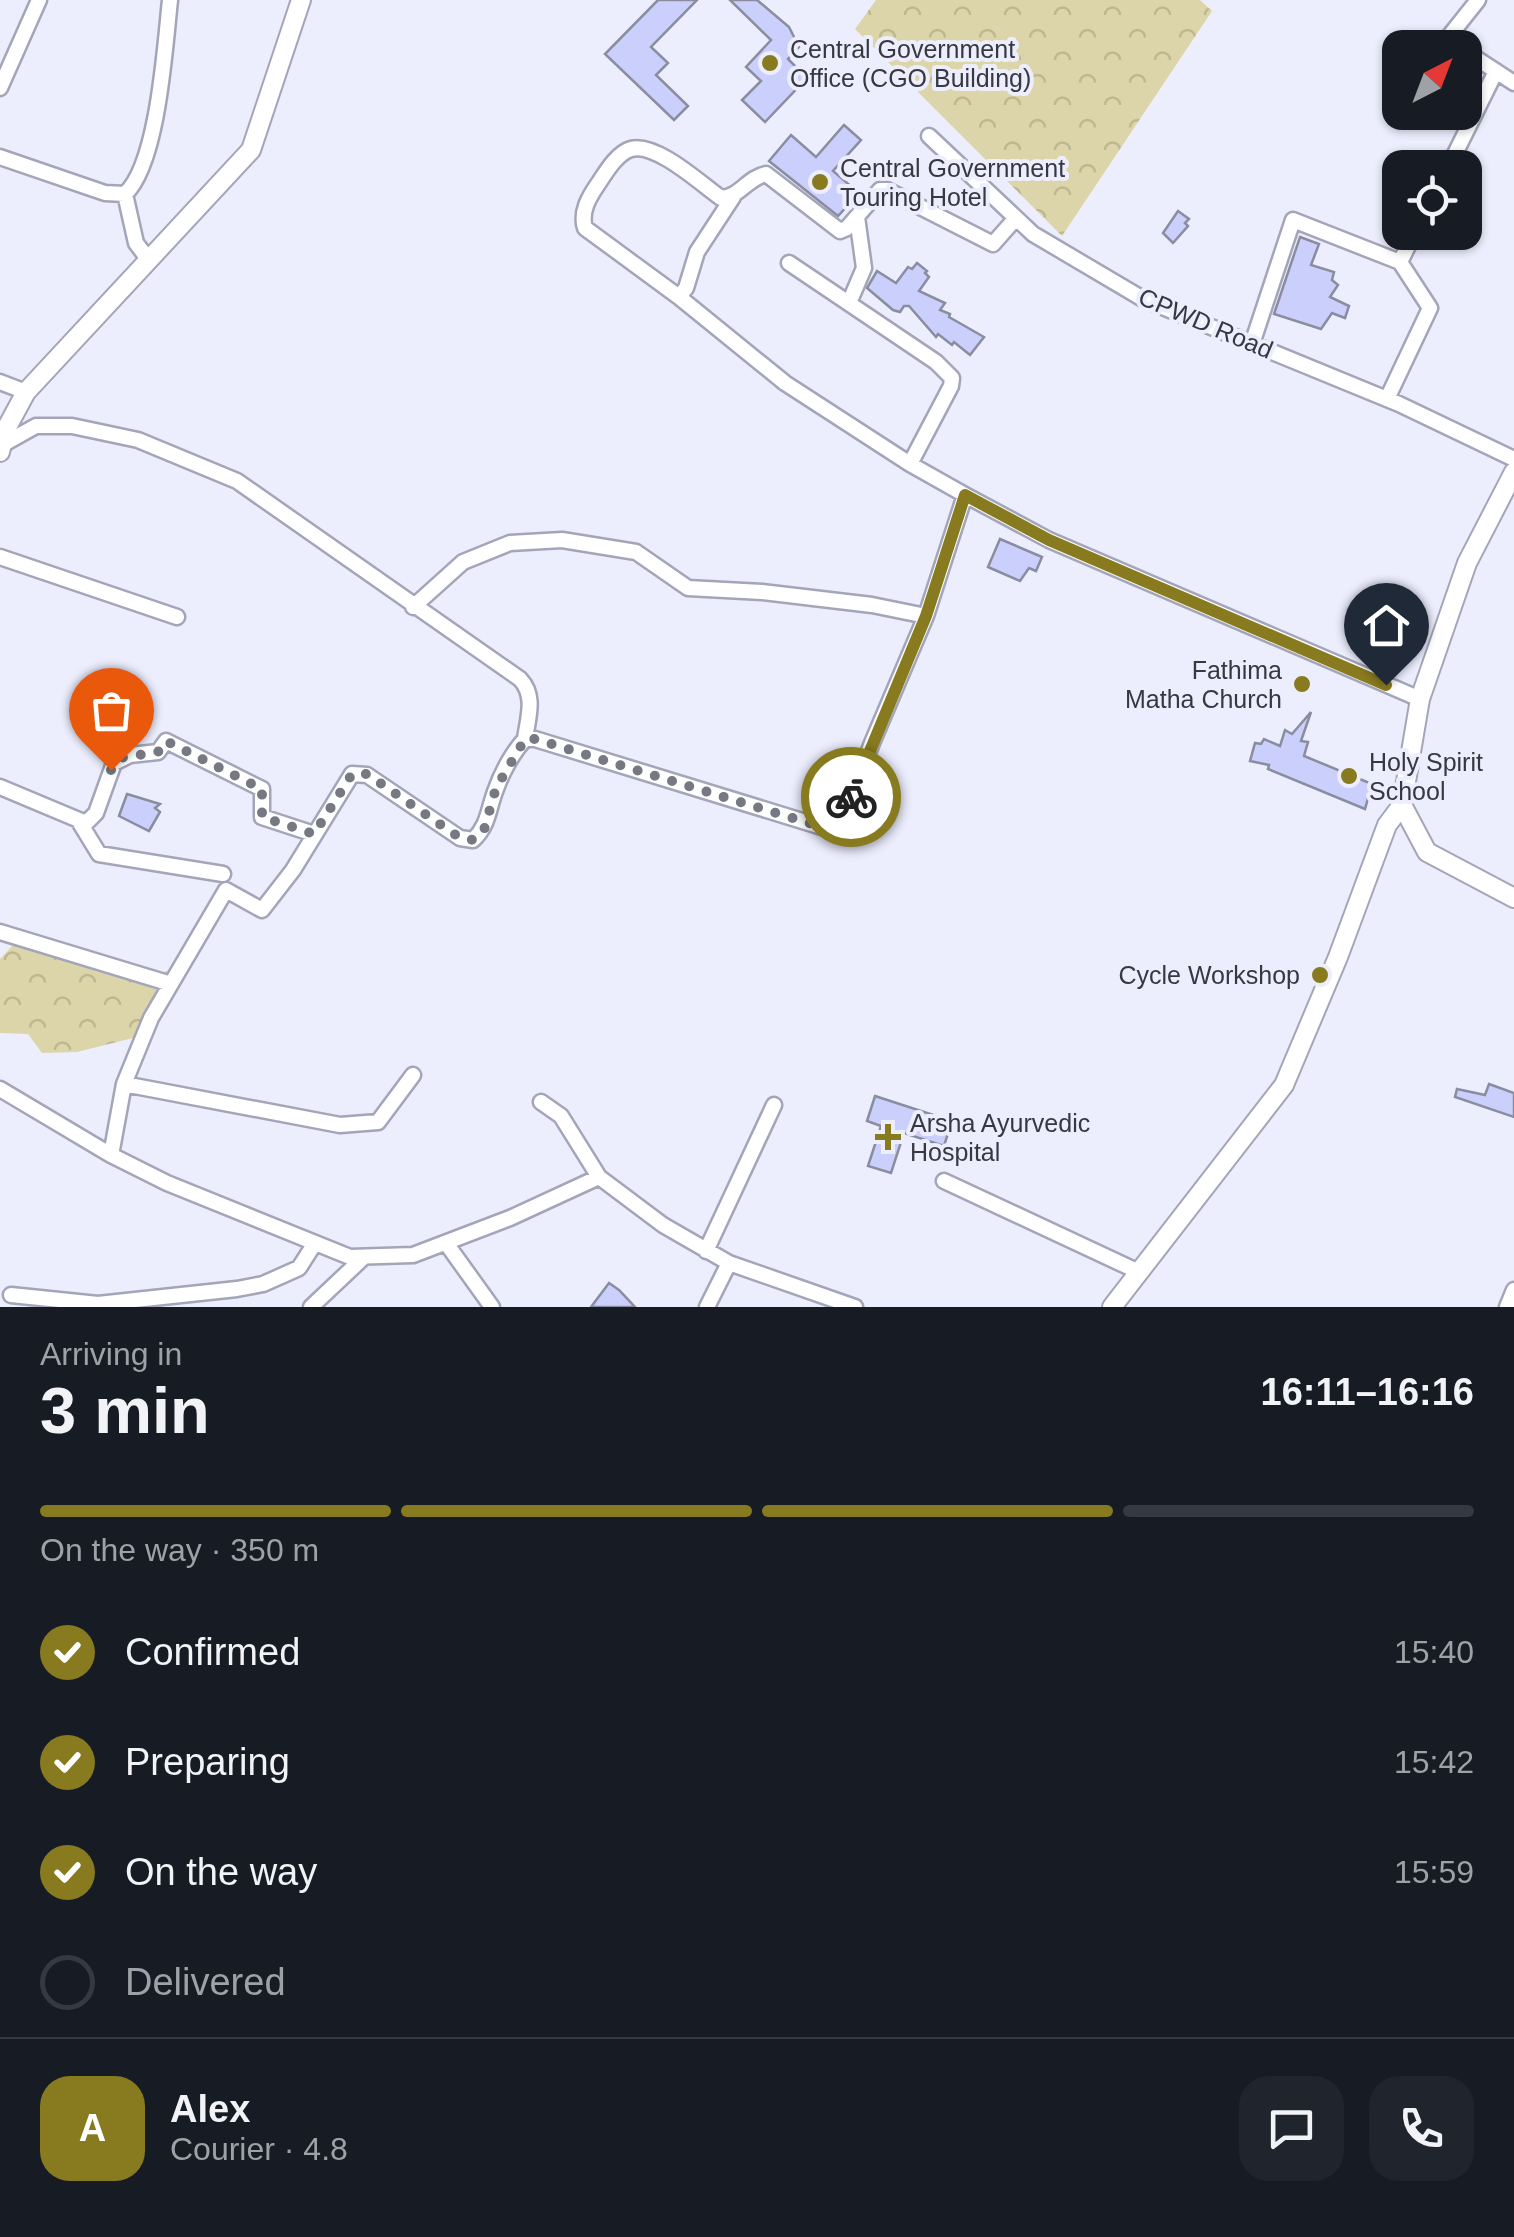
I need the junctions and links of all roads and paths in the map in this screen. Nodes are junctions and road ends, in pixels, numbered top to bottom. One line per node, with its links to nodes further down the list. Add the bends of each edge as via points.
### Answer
1 (39, 0): 9 (street)
2 (170, 0): 13 (street, via 154,122 141,172)
3 (301, 0): 18 (street, via 250,150)
4 (1478, 0): 5 (street)
5 (1454, 30)
6 (1482, 62): 7 (street)
7 (1496, 71): 8 (street); 11 (street)
8 (1514, 83)
9 (0, 88)
10 (929, 136): 16 (street, CPWD Road)
11 (1457, 150)
12 (0, 158): 13 (street)
13 (125, 194): 18 (street, via 136,243)
14 (733, 197): 15 (street, via 766,174 840,231); 21 (street); 21 (street, via 721,198 648,148 629,149 592,194 584,228)
15 (858, 217): 16 (street, via 880,190 888,190 992,244); 22 (street, via 864,268)
16 (1016, 218): 23 (street, CPWD Road, via 1144,299)
17 (1406, 250): 19 (street)
18 (148, 259): 25 (street)
19 (1400, 262): 23 (street, via 1293,220); 26 (street, via 1430,308)
20 (790, 263): 22 (street)
21 (679, 297): 29 (street, via 785,383)
22 (849, 303): 29 (street, via 952,378)
23 (1252, 344): 26 (street, CPWD Road)
24 (0, 382): 25 (street)
25 (26, 392): 27 (street)
26 (1386, 399): 28 (street, CPWD Road)
27 (1, 448): 33 (street, via 36,426 54,424 138,440 238,481)
28 (1514, 459)
29 (910, 464): 31 (street)
30 (1514, 472): 36 (street, via 1467,562)
31 (965, 495): 35 (street); 36 (street, via 1049,540)
32 (0, 557): 34 (street)
33 (413, 606): 35 (street, via 463,562 510,542 562,540 636,552 688,588 872,604); 37 (street, via 526,686 531,701)
34 (177, 616)
35 (926, 616): 37 (street, via 838,832)
36 (1420, 699): 39 (street)
37 (525, 739): 41 (street, via 496,788 484,830 473,840 460,838 367,774 352,774)
38 (0, 786): 40 (street)
39 (1402, 806): 43 (street, via 1427,852); 59 (street, via 1388,825 1284,1085)
40 (80, 823): 41 (street, via 96,813 114,764 158,752 166,741 262,789 262,817); 42 (street, via 100,854)
41 (314, 834): 45 (street, via 262,910 226,890)
42 (223, 874)
43 (1514, 898)
44 (0, 932): 45 (street)
45 (170, 984): 47 (street)
46 (413, 1076): 47 (street, via 378,1122 340,1125)
47 (124, 1084): 51 (street)
48 (0, 1089): 51 (street)
49 (541, 1102): 52 (street, via 561,1116)
50 (774, 1105): 56 (street)
51 (111, 1155): 55 (street)
52 (599, 1177): 54 (street); 56 (street)
53 (944, 1181): 59 (street)
54 (446, 1242): 57 (street, via 414,1255); 64 (street)
55 (315, 1243): 57 (street); 62 (street, via 299,1268 262,1284)
56 (706, 1251): 58 (street)
57 (364, 1258): 63 (street)
58 (729, 1263): 65 (street); 66 (street)
59 (1137, 1271): 67 (street)
60 (1514, 1290): 68 (street)
61 (7, 1298): 62 (street)
62 (98, 1306)
63 (311, 1307)
64 (492, 1307)
65 (707, 1307)
66 (855, 1307)
67 (1112, 1307)
68 (1507, 1307)

